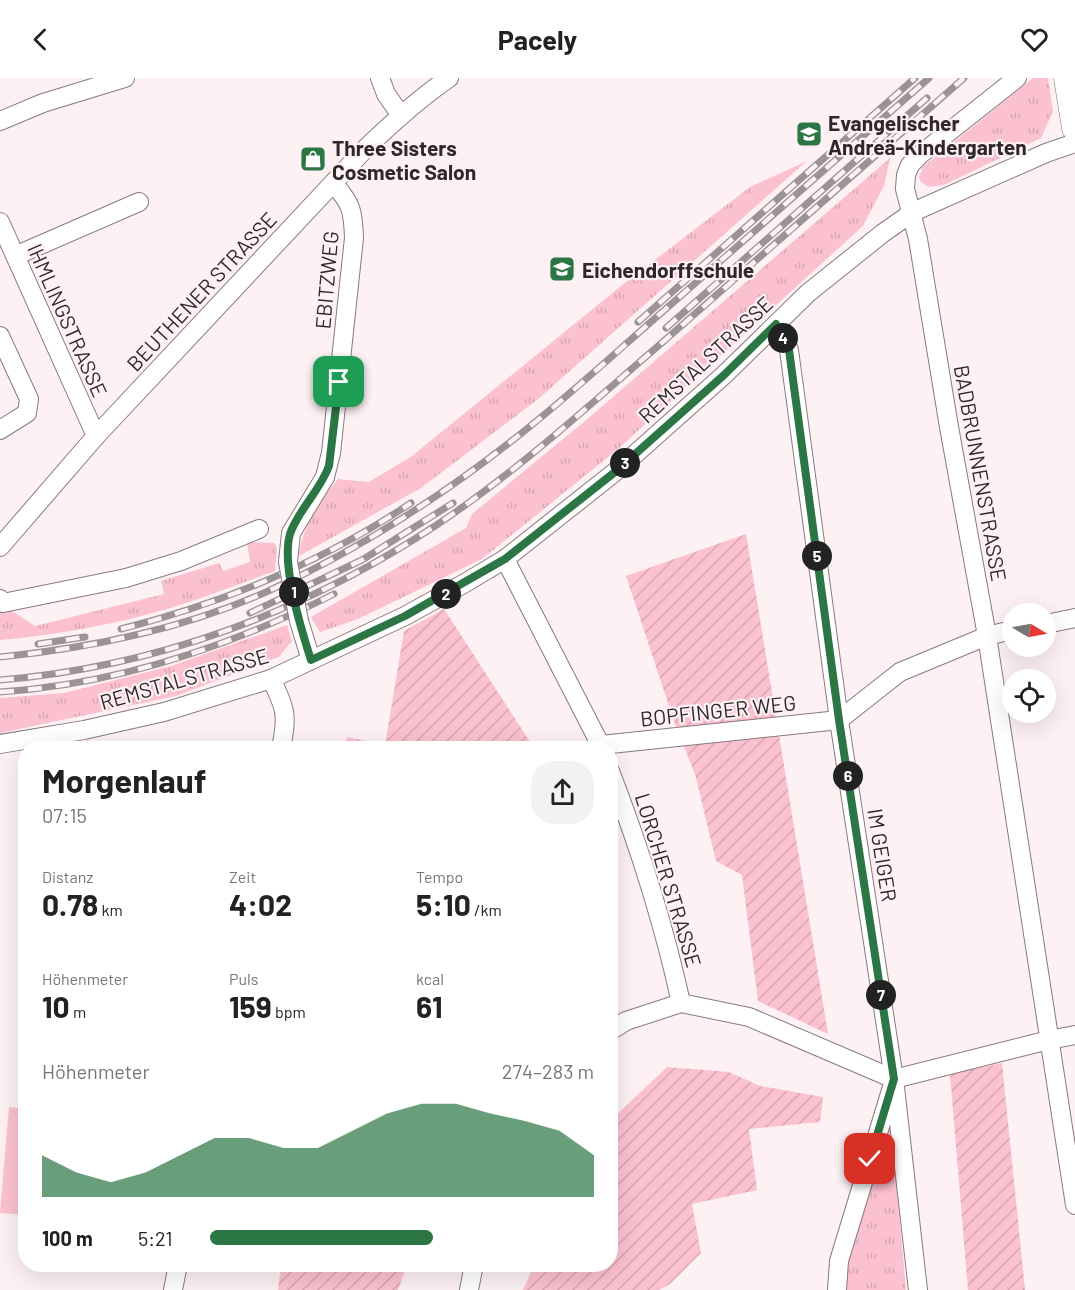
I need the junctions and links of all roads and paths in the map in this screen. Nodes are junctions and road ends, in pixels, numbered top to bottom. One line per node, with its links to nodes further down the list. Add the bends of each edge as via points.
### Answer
1 (125, 78): 7 (street, via 43,103)
2 (380, 78): 6 (street)
3 (449, 78): 6 (street, BEUTHENER STRASSE)
4 (1017, 78): 12 (street, BADBRUNNENSTRASSE, via 910,165 905,189)
5 (1067, 78): 8 (main road)
6 (400, 114): 10 (street, BEUTHENER STRASSE)
7 (0, 121)
8 (1075, 128)
9 (1075, 143): 12 (street, REMSTALSTRASSE)
10 (333, 183): 18 (street, BEUTHENER STRASSE); 27 (street, EBITZWEG, bridge, via 353,212 354,238 331,453 325,477 291,533 288,562)
11 (139, 202): 14 (street)
12 (913, 212): 15 (street, REMSTALSTRASSE, via 808,292); 26 (street, BADBRUNNENSTRASSE)
13 (0, 222): 14 (street, IHMLINGSTRASSE)
14 (15, 256): 18 (street, IHMLINGSTRASSE)
15 (776, 324): 21 (street, REMSTALSTRASSE, via 615,472); 29 (street, IM GEIGER, via 789,350)
16 (0, 336): 17 (street, via 29,399 27,413)
17 (0, 430)
18 (96, 436): 20 (street, BEUTHENER STRASSE)
19 (259, 529): 22 (street, via 182,561 126,578 3,603)
20 (0, 548)
21 (505, 559): 27 (street, REMSTALSTRASSE, via 405,616); 31 (street)
22 (0, 599)
23 (1075, 618): 24 (street)
24 (1056, 622)
25 (1002, 632): 26 (street)
26 (987, 636): 29 (street, via 900,672); 38 (street, BADBRUNNENSTRASSE)
27 (311, 660): 28 (street, REMSTALSTRASSE)
28 (271, 679): 30 (street, via 285,707); 32 (street, REMSTALSTRASSE, via 164,712)
29 (839, 720): 33 (street, BOPFINGER WEG); 39 (street, IM GEIGER)
30 (283, 741)
31 (599, 741)
32 (0, 744)
33 (618, 745)
34 (618, 794): 35 (street, LORCHER STRASSE, via 645,873)
35 (681, 1003): 36 (street); 39 (street, via 749,1017)
36 (618, 1026)
37 (1075, 1035): 38 (street)
38 (1049, 1040): 39 (street); 40 (street, BADBRUNNENSTRASSE)
39 (894, 1079): 45 (street, via 839,1261); 46 (street, IM GEIGER)
40 (1074, 1195)
41 (176, 1272): 43 (street)
42 (472, 1272): 44 (street)
43 (173, 1290)
44 (469, 1290)
45 (837, 1290)
46 (918, 1290)

